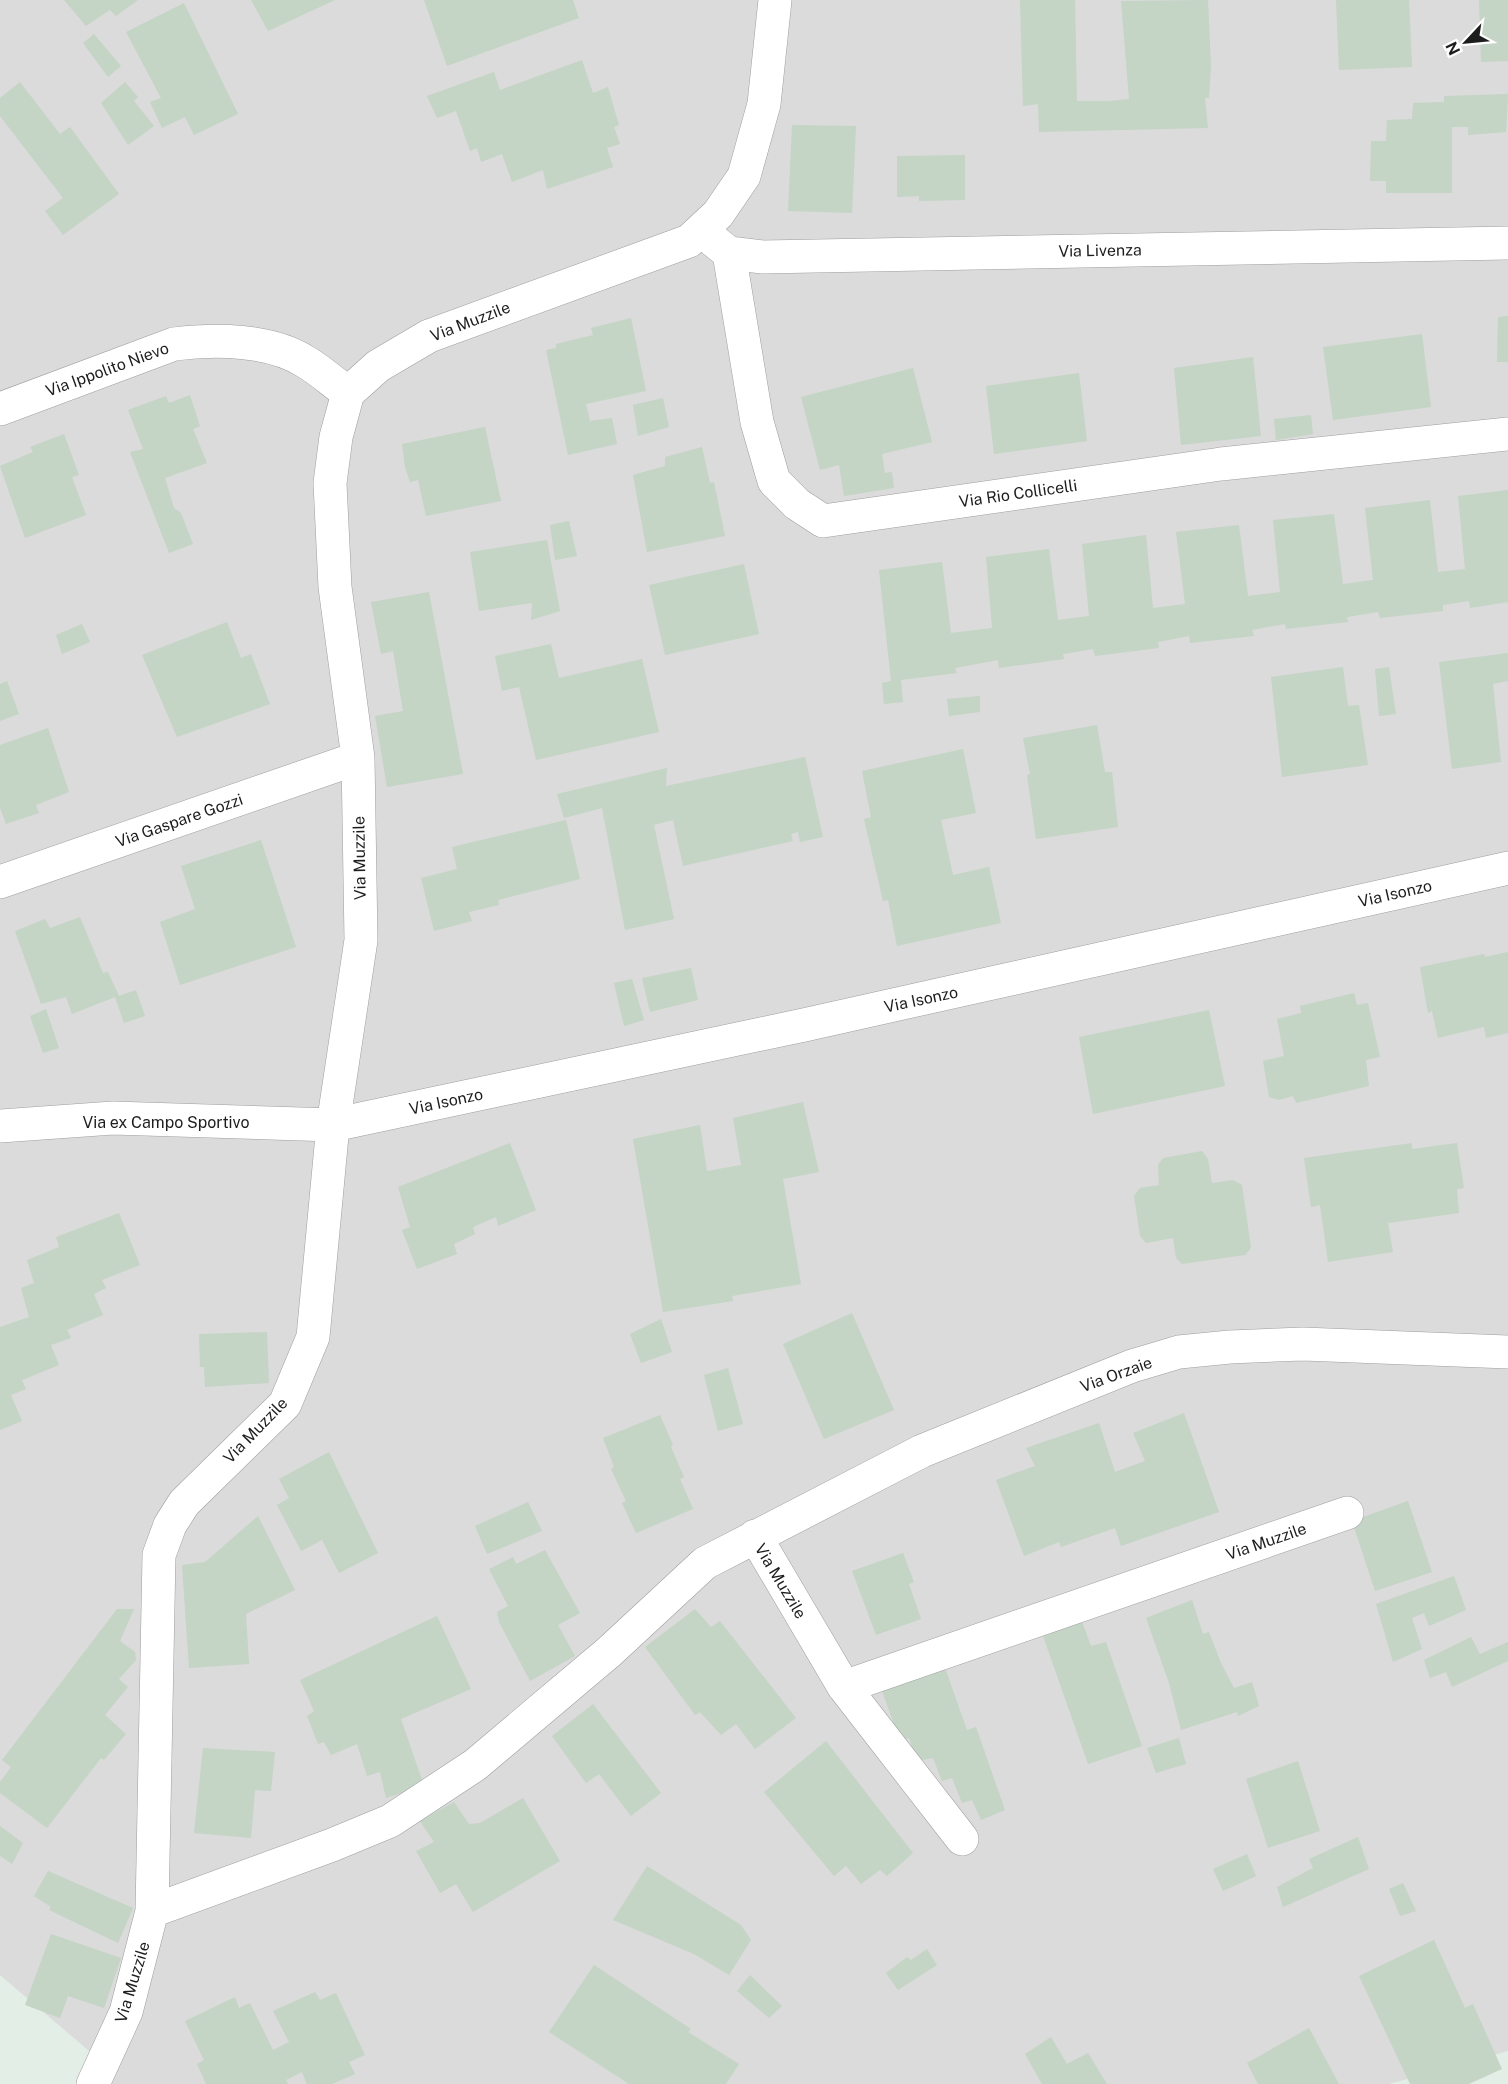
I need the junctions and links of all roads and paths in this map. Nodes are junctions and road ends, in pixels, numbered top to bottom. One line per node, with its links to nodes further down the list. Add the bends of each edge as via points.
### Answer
1 (775, 0): 2 (street, Via Muzzile, via 764,104 744,176 718,214)
2 (703, 228): 4 (street); 5 (street, Via Muzzile, via 689,241 429,336 378,366)
3 (1508, 243): 4 (street, Via Livenza, via 775,256)
4 (729, 253): 7 (street, Via Rio Collicelli, via 757,422 774,481 796,504 823,521 1221,464)
5 (348, 393): 6 (street, Via Ippolito Nievo, via 305,361 229,340 174,344); 8 (street, Via Muzzile, via 336,437 330,483 335,587)
6 (0, 410)
7 (1508, 434)
8 (358, 758): 10 (street, Via Gaspare Gozzi); 11 (street, Via Muzzile, via 360,940)
9 (1508, 868): 11 (street, Via Isonzo)
10 (0, 882)
11 (333, 1125): 12 (street, Via ex Campo Sportivo, via 113,1118); 18 (street, Via Muzzile, via 313,1337 301,1370 285,1404 184,1503 170,1525 159,1555)
12 (0, 1126)
13 (1508, 1353): 15 (street, Via Orzaie, via 1303,1344 1179,1353 1132,1366 922,1451)
14 (1347, 1513): 16 (street, Via Muzzile)
15 (754, 1536): 16 (street, Via Muzzile); 18 (street, Via Muzzile, via 705,1563 609,1652 475,1765 390,1821)
16 (844, 1687): 17 (street, Via Muzzile)
17 (962, 1839)
18 (152, 1911): 19 (street, Via Muzzile, via 126,2012)
19 (93, 2084)

